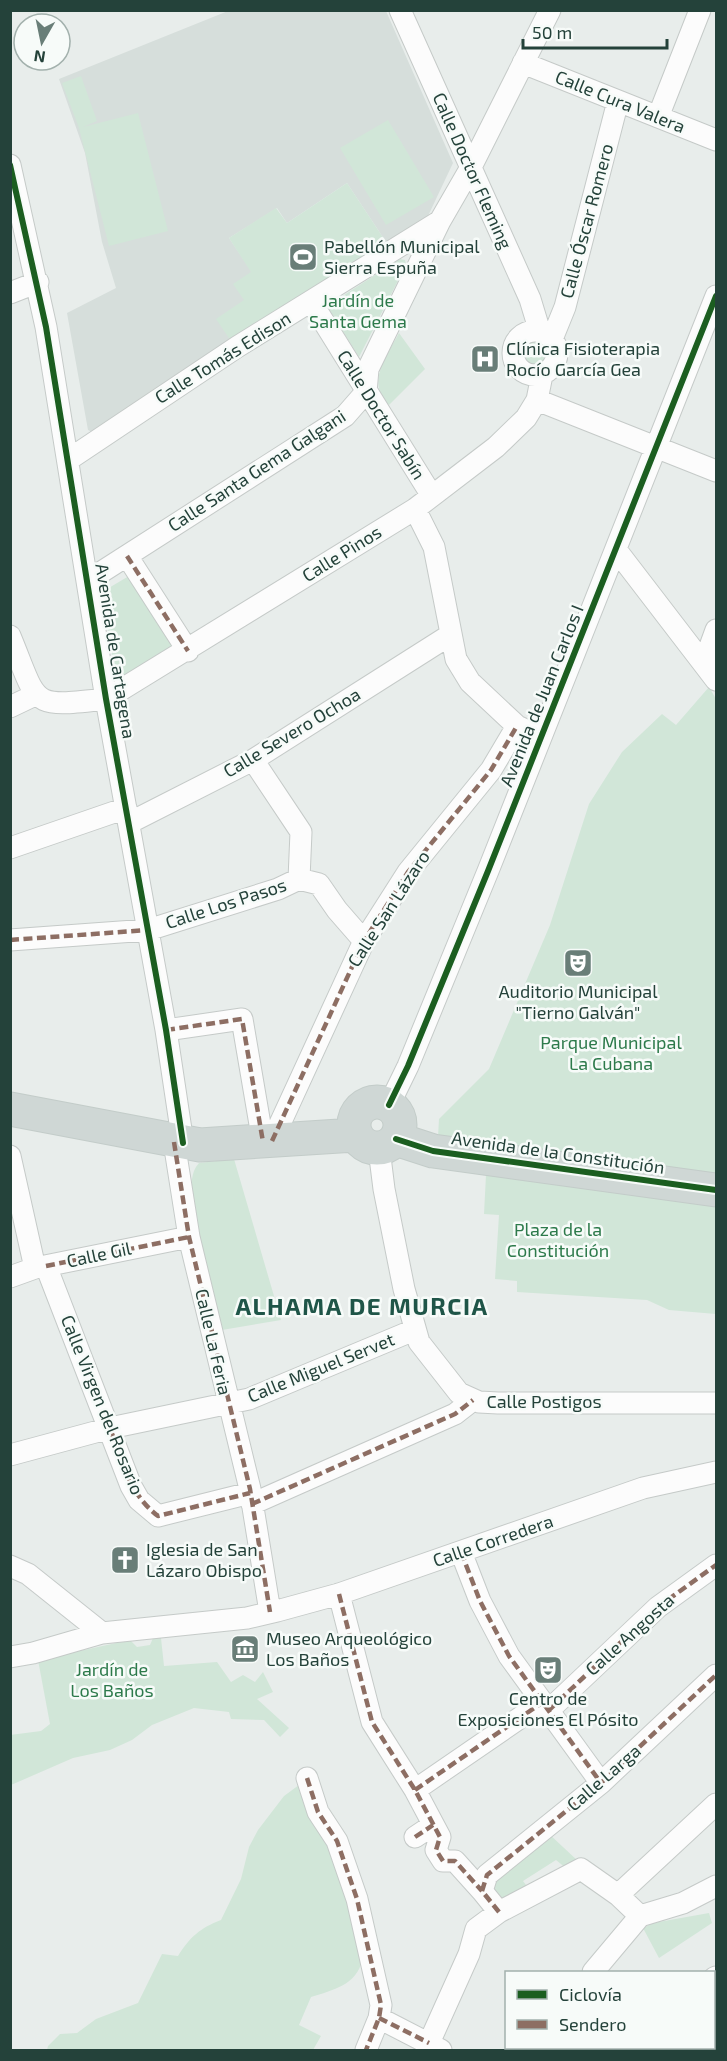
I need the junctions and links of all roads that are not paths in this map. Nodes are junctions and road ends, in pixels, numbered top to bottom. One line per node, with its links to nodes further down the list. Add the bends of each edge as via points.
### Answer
1 (400, 10): 9 (street, Calle Doctor Fleming)
2 (700, 10): 6 (street)
3 (549, 11): 4 (street)
4 (523, 63): 5 (street, Calle Cura Valera); 9 (street)
5 (618, 101): 6 (street, Calle Cura Valera); 15 (street, Calle Óscar Romero, via 565,307)
6 (658, 117): 7 (street, Calle Cura Valera)
7 (717, 140)
8 (10, 165): 11 (street, Avenida de Cartagena)
9 (470, 169): 10 (street); 15 (street, Calle Doctor Fleming)
10 (440, 221): 14 (street, Calle Tomás Edison); 17 (street, via 368,369)
11 (38, 282): 12 (street); 20 (street, Avenida de Cartagena)
12 (10, 293)
13 (717, 296): 19 (street, Avenida de Juan Carlos I)
14 (312, 303): 17 (street, Calle Doctor Sabín); 20 (street, Calle Tomás Edison, via 209,365)
15 (546, 335): 16 (street, via 556,345 557,360); 16 (street, via 525,333 519,337 513,358 527,375)
16 (542, 375): 18 (street, Calle Pinos)
17 (366, 392): 22 (street, Calle Doctor Sabín); 25 (street, Calle Santa Gema Galgani, via 345,416)
18 (537, 400): 19 (street); 22 (street, Calle Pinos, via 511,434)
19 (657, 447): 21 (street); 24 (street, Avenida de Juan Carlos I)
20 (68, 460): 26 (street, Avenida de Cartagena)
21 (717, 471)
22 (432, 496): 23 (street, Calle Pinos)
23 (415, 509): 28 (street, Calle Doctor Sabín, via 434,547); 30 (street, Calle Pinos)
24 (617, 551): 31 (street); 37 (street, Avenida de Juan Carlos I)
25 (127, 556): 26 (street, Calle Santa Gema Galgani); 30 (street)
26 (89, 580): 34 (street, Avenida de Cartagena)
27 (717, 630): 31 (street)
28 (450, 635): 36 (street, Calle Doctor Sabín, via 456,659 470,682); 38 (street, Calle Severo Ochoa)
29 (10, 636): 33 (street)
30 (188, 651): 34 (street, Calle Pinos)
31 (704, 663): 32 (street)
32 (717, 680)
33 (35, 695): 34 (street, via 58,704); 35 (street)
34 (106, 699): 39 (street, Avenida de Cartagena)
35 (10, 707)
36 (517, 726): 37 (street, Calle Doctor Sabín); 44 (street, Calle San Lázaro, via 491,770 408,872)
37 (542, 738): 46 (street, Avenida de Juan Carlos I)
38 (253, 760): 39 (street, Calle Severo Ochoa); 41 (street, via 301,832)
39 (128, 815): 40 (street, Calle Severo Ochoa); 42 (street, Avenida de Cartagena)
40 (10, 848)
41 (299, 879): 42 (street, Calle Los Pasos); 44 (street, via 319,884)
42 (148, 930): 43 (street, Calle Los Pasos); 45 (street, Avenida de Cartagena)
43 (10, 940)
44 (364, 942): 49 (street, Calle San Lázaro)
45 (166, 1029): 49 (street, via 242,1019); 50 (street, Avenida de Cartagena)
46 (389, 1105): 48 (main road, via 367,1104)
47 (10, 1109): 50 (main road)
48 (372, 1134): 49 (main road); 52 (main road, Avenida de la Constitución, via 433,1151); 56 (street)
49 (268, 1141): 50 (main road, via 200,1145)
50 (179, 1142): 53 (street, Calle La Feria)
51 (10, 1156): 54 (street, Calle Virgen del Rosario)
52 (717, 1190)
53 (189, 1237): 54 (street, Calle Gil); 58 (street, Calle La Feria)
54 (41, 1267): 55 (street, Calle Gil); 60 (street, Calle Virgen del Rosario)
55 (10, 1278)
56 (414, 1330): 57 (street, via 448,1382); 58 (street, Calle Miguel Servet, via 249,1399)
57 (473, 1400): 59 (street, Calle Postigos); 63 (street, Calle Postigos, via 455,1414)
58 (227, 1403): 60 (street, Calle Miguel Servet); 63 (street, Calle La Feria)
59 (717, 1403)
60 (110, 1428): 61 (street, Calle Miguel Servet); 63 (street, Calle Virgen del Rosario, via 131,1486 139,1500 158,1516)
61 (10, 1455)
62 (717, 1472): 64 (street, Calle Corredera, via 643,1488)
63 (251, 1499): 68 (street, Calle La Feria)
64 (461, 1552): 67 (street, Calle Corredera); 72 (street, via 480,1601 509,1656)
65 (717, 1565): 72 (street, Calle Angosta, via 658,1606)
66 (10, 1566): 69 (street, via 28,1574)
67 (339, 1594): 68 (street, Calle Corredera); 75 (street, via 372,1722)
68 (270, 1612): 69 (street, Calle Corredera, via 247,1618)
69 (102, 1633): 70 (street, Calle Corredera)
70 (10, 1657)
71 (717, 1675): 74 (street, Calle Larga)
72 (546, 1706): 74 (street); 75 (street, Calle Angosta)
73 (307, 1778): 85 (street, via 318,1812 337,1841 357,1899 381,2005)
74 (601, 1783): 79 (street, Calle Larga)
75 (415, 1790): 77 (street)
76 (717, 1804): 81 (street)
77 (430, 1819): 78 (street); 79 (street, via 440,1837 436,1850 443,1861 455,1861)
78 (415, 1837)
79 (484, 1883): 82 (street)
80 (717, 1886): 83 (street, via 683,1903)
81 (618, 1895): 82 (street, via 581,1869); 83 (street)
82 (499, 1912): 86 (street, via 476,1929)
83 (640, 1916): 84 (street)
84 (594, 1971)
85 (379, 2018): 86 (street); 87 (street)
86 (435, 2047)
87 (366, 2050)

